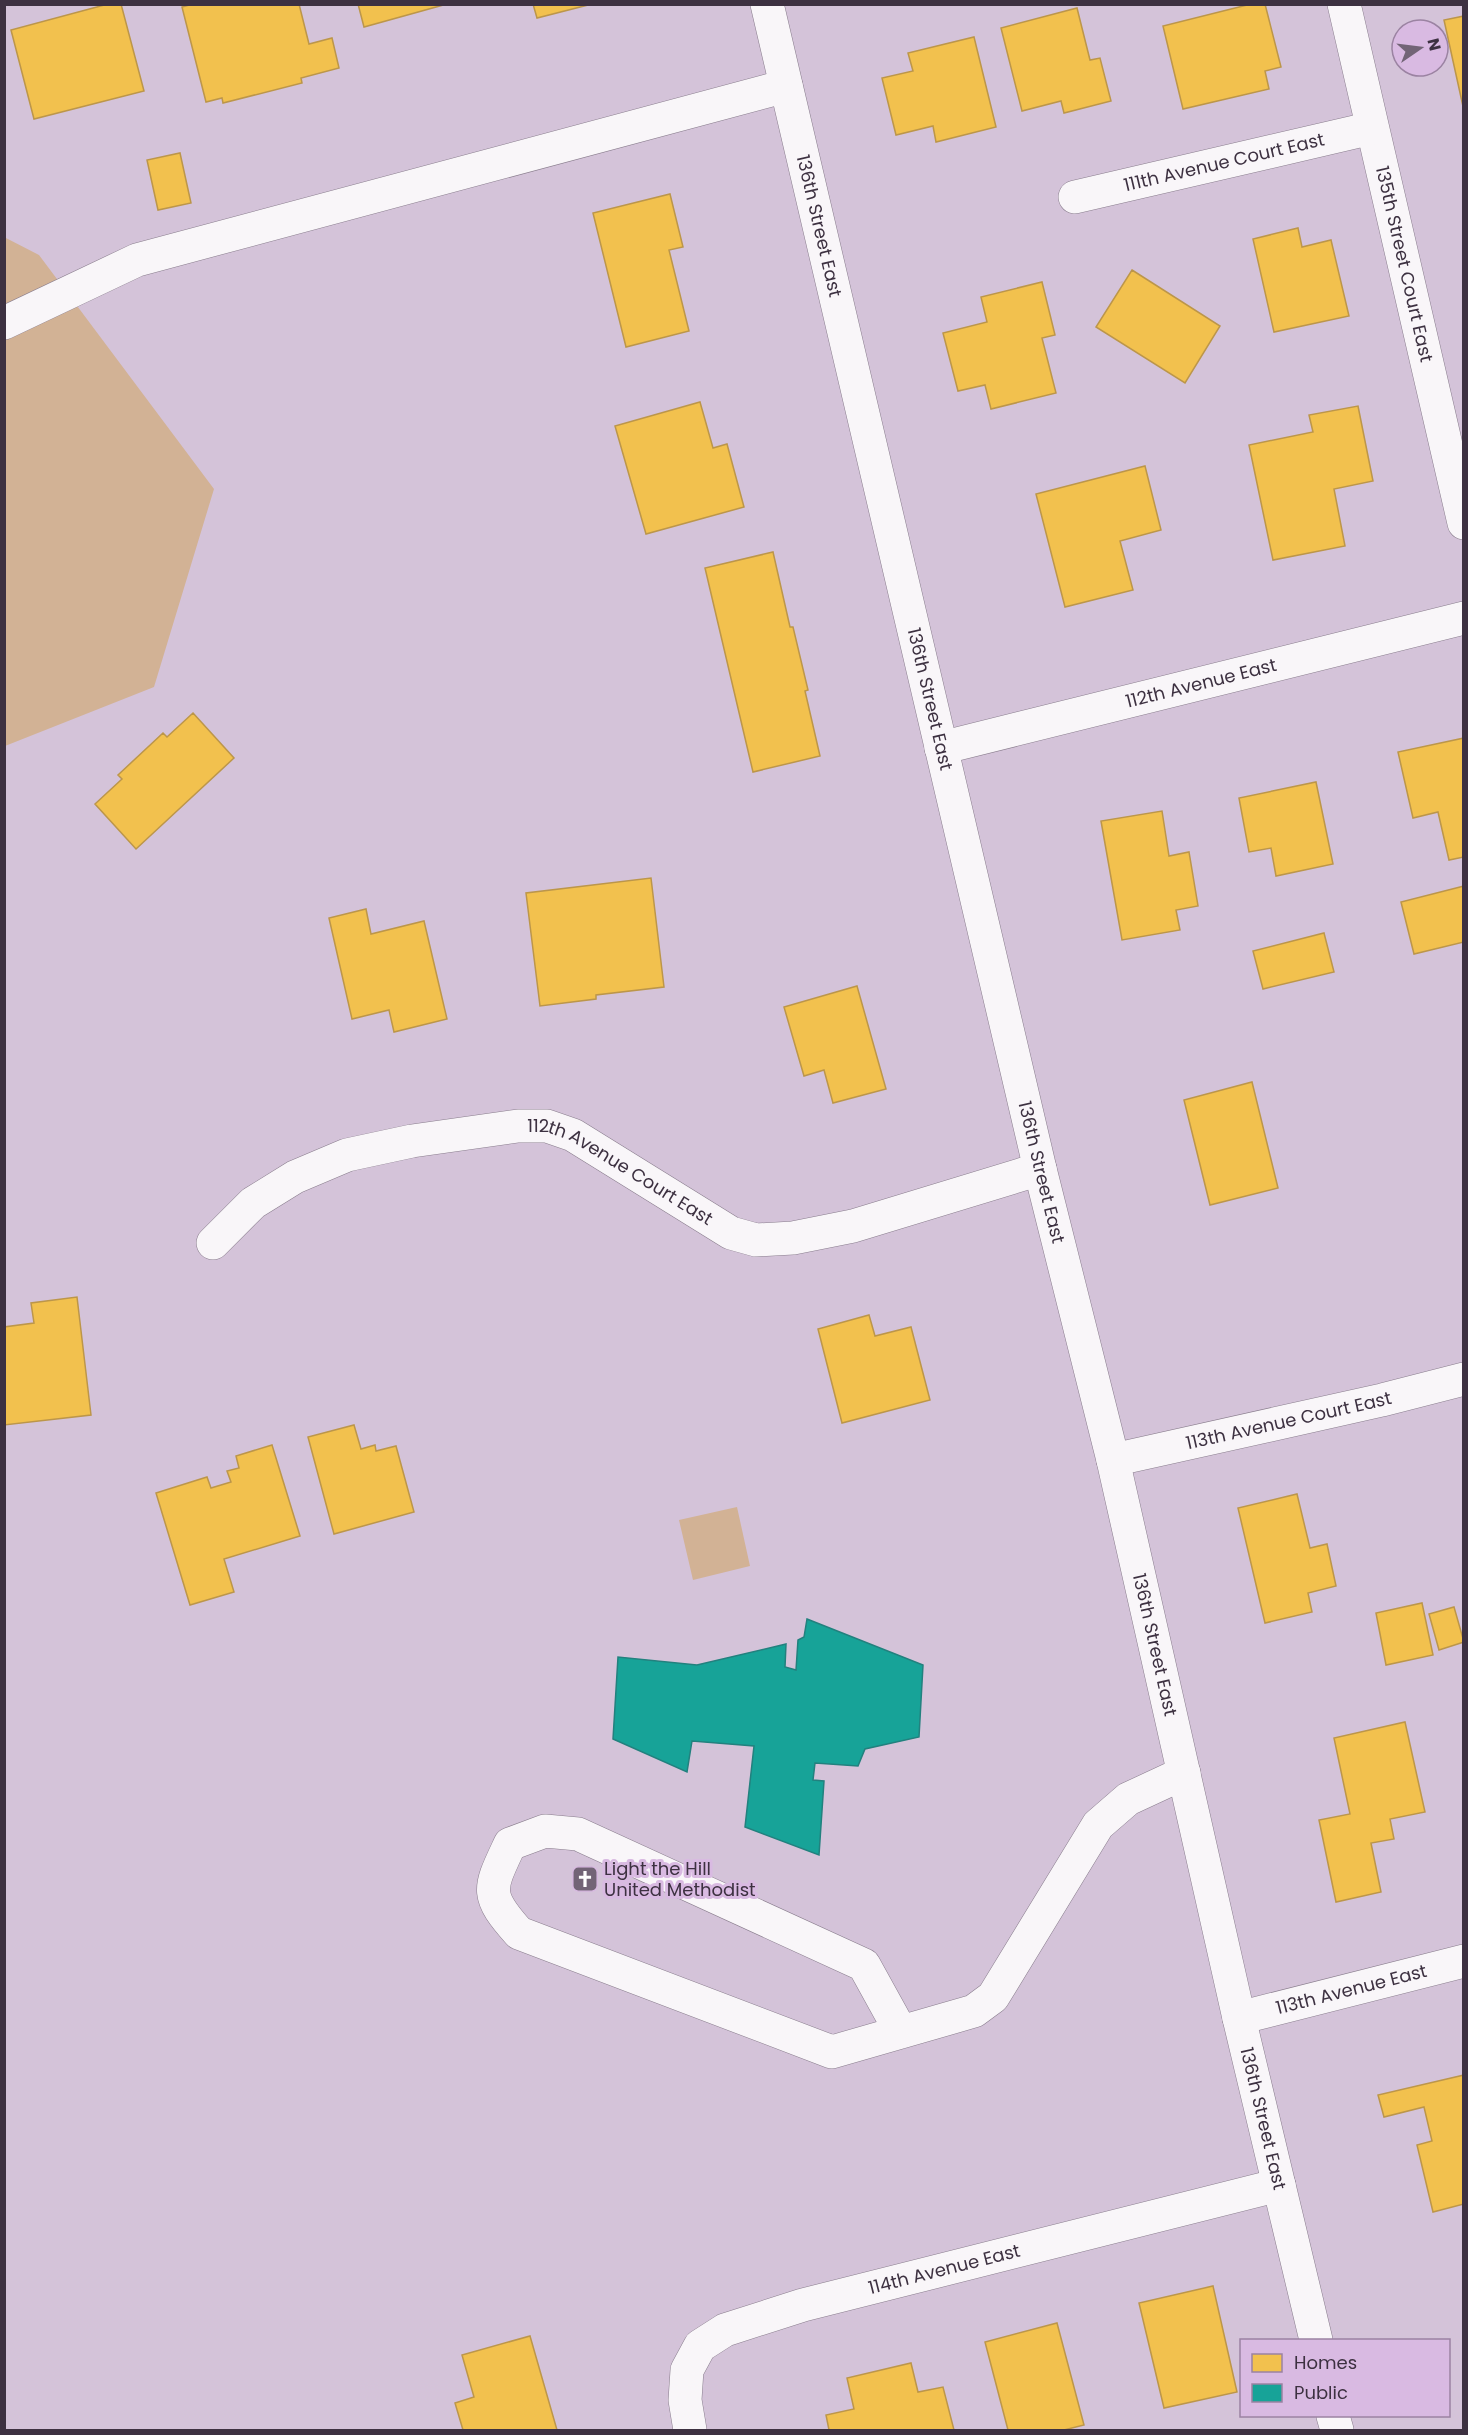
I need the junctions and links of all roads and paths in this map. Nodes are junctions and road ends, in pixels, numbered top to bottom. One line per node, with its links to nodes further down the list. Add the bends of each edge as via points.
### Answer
1 (767, 4): 3 (street, 136th Street East)
2 (1344, 4): 4 (street, 135th Street Court East)
3 (786, 86): 6 (street, via 137,260); 9 (street, 136th Street East)
4 (1372, 128): 5 (street, 111th Avenue Court East); 7 (street, 135th Street Court East)
5 (1075, 197)
6 (4, 323)
7 (1464, 523)
8 (1464, 618): 9 (street, 112th Avenue East)
9 (941, 748): 10 (street, 136th Street East)
10 (1040, 1169): 11 (street, 112th Avenue Court East, via 852,1226 793,1238 756,1240 731,1233 573,1135 547,1126 518,1126 347,1155 295,1177 253,1203); 13 (street, 136th Street East)
11 (213, 1243)
12 (1464, 1379): 13 (street, 113th Avenue Court East)
13 (1113, 1460): 14 (street, 136th Street East)
14 (1184, 1773): 16 (street, 136th Street East); 17 (street, via 1128,1799 1098,1825 993,1997 974,2011)
15 (1464, 1961): 16 (street, 113th Avenue East)
16 (1239, 2018): 18 (street, 136th Street East)
17 (902, 2032): 17 (street, via 864,1965 578,1834 545,1831 510,1844 493,1882 497,1909 519,1933 832,2052)
18 (1279, 2185): 19 (street, 136th Street East); 20 (street, 114th Avenue East, via 803,2305 725,2330 700,2346 687,2370 685,2400)
19 (1316, 2339)
20 (690, 2430)

